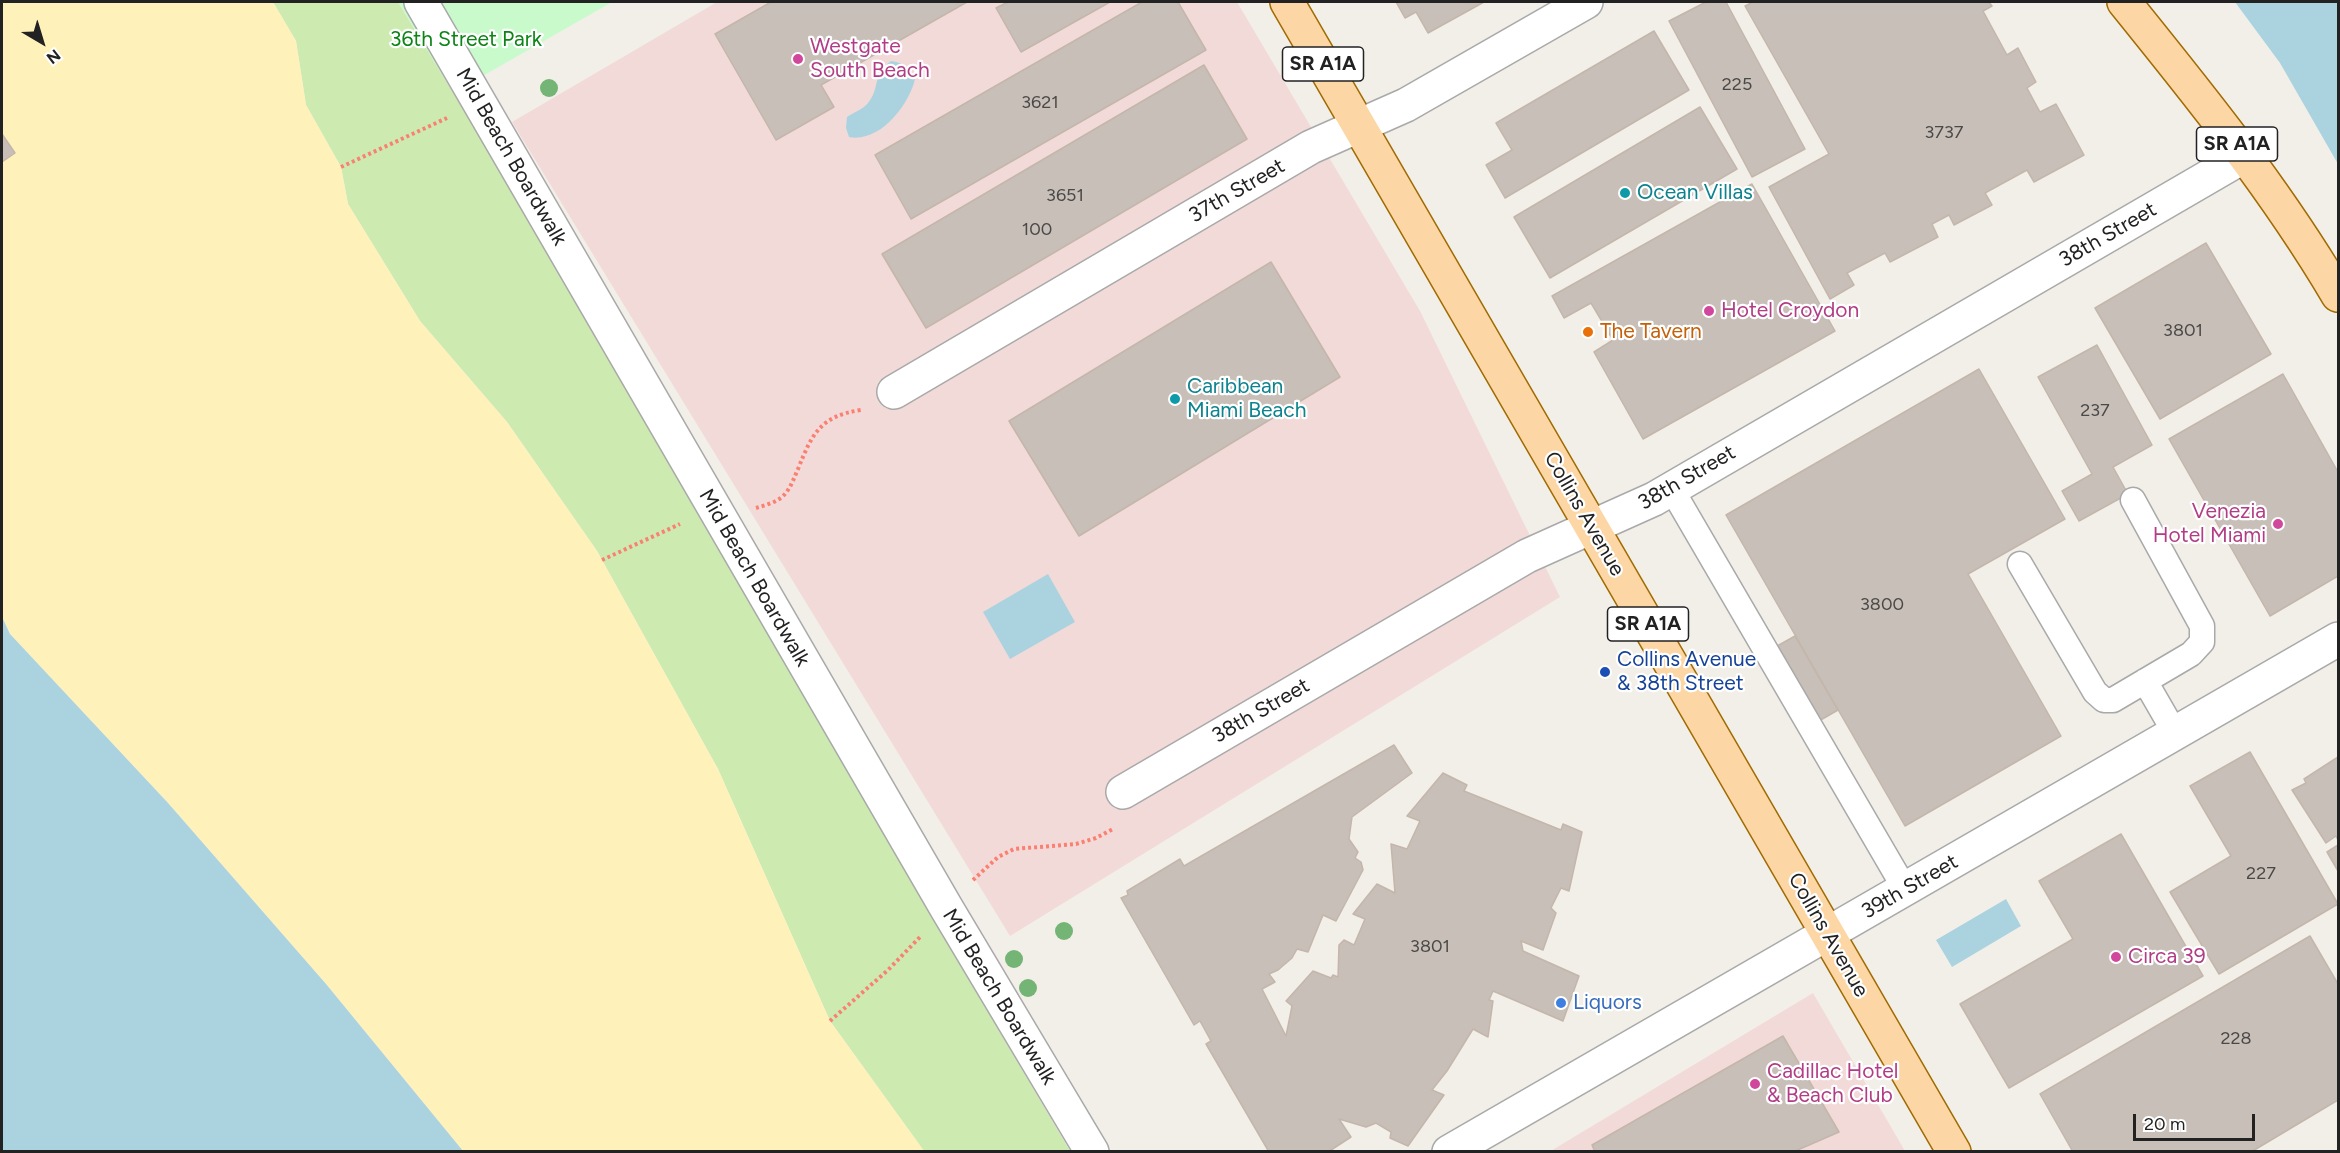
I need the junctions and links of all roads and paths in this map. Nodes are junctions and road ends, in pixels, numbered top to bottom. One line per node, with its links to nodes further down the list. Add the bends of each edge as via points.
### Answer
1 (421, 2): 5 (street, Mid Beach Boardwalk)
2 (1287, 2): 6 (main road, Collins Avenue / SR A1A)
3 (2124, 2): 7 (main road, SR A1A)
4 (1568, 6): 6 (street, 37th Street, via 1406,105)
5 (480, 103): 8 (path); 13 (street, Mid Beach Boardwalk)
6 (1360, 126): 10 (street, 37th Street, via 1311,147); 14 (main road, Collins Avenue / SR A1A)
7 (2246, 155): 9 (main road, SR A1A); 11 (street, 38th Street)
8 (341, 167)
9 (2338, 295)
10 (883, 400): 13 (path, via 821,425 783,496 753,509)
11 (1671, 488): 14 (street, 38th Street); 22 (lane)
12 (2133, 500): 18 (lane, via 2202,626 2202,642 2191,654)
13 (714, 509): 15 (path); 23 (street, Mid Beach Boardwalk)
14 (1592, 527): 20 (street, 38th Street, via 1540,549); 24 (main road, Collins Avenue / SR A1A)
15 (602, 560)
16 (2020, 564): 18 (lane, via 2095,692 2104,700 2114,700)
17 (2338, 639): 19 (street, 39th Street)
18 (2145, 681): 19 (lane)
19 (2175, 733): 22 (street, 39th Street)
20 (1124, 792)
21 (1115, 828): 23 (path, via 1076,844 1014,849 979,873)
22 (1905, 889): 24 (street, 39th Street)
23 (947, 909): 25 (path, via 888,970); 26 (street, Mid Beach Boardwalk)
24 (1827, 934): 27 (street, 39th Street); 28 (main road, Collins Avenue / SR A1A)
25 (830, 1021)
26 (1092, 1152)
27 (1449, 1152)
28 (1954, 1152)

